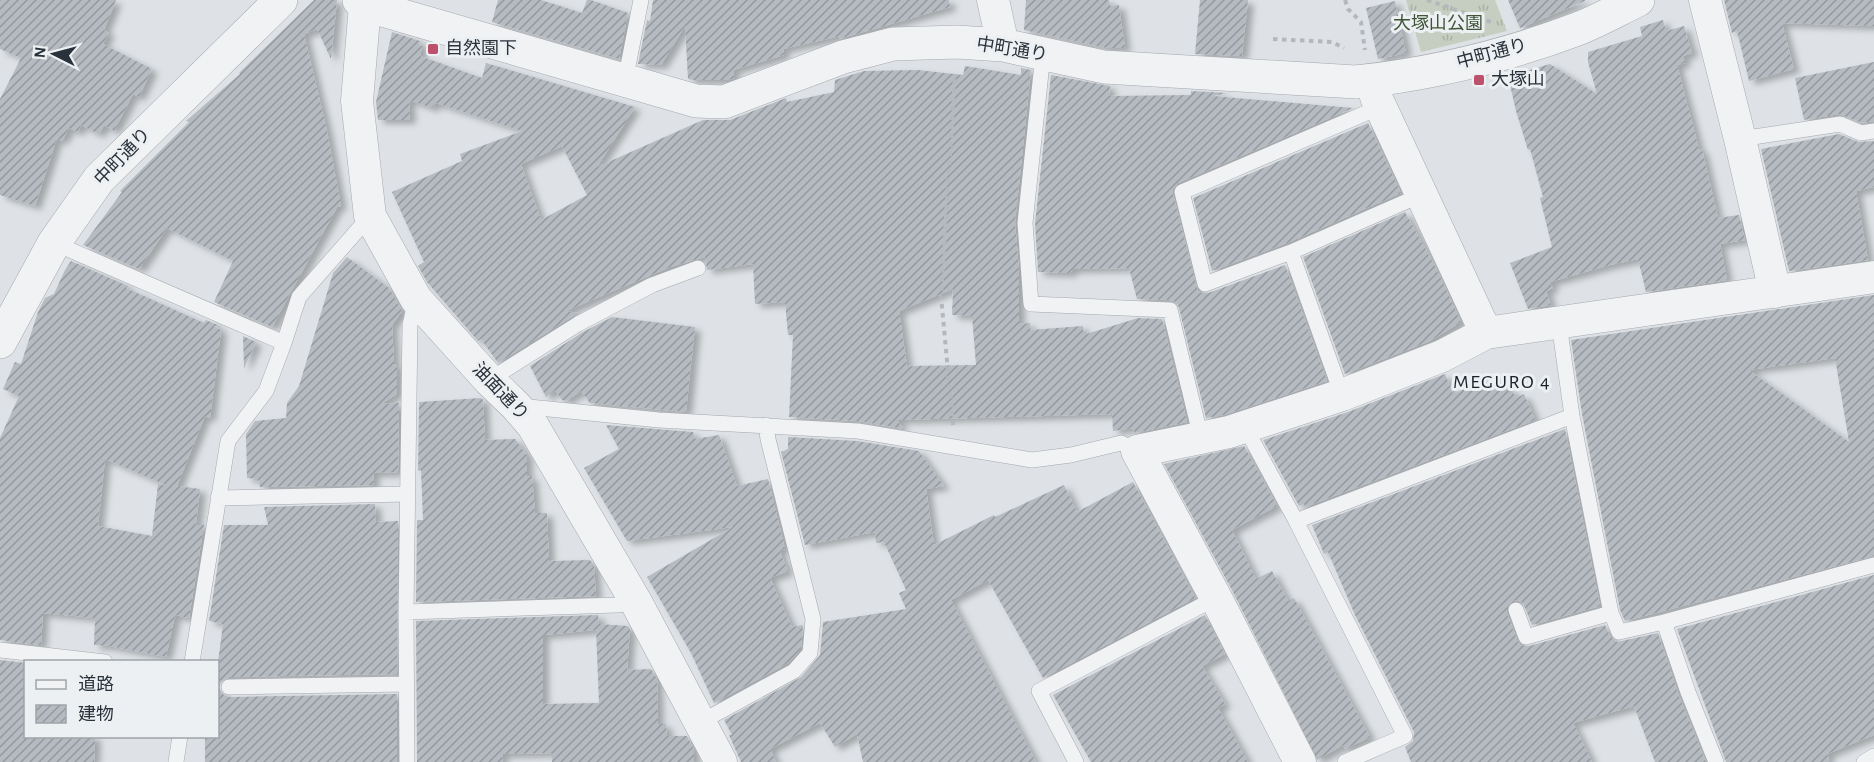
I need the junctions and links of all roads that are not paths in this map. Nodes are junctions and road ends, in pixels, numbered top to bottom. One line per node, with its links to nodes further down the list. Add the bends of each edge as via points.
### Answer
1 (281, 0): 15 (street, 中町通り, via 99,180)
2 (641, 0): 9 (lane)
3 (993, 0): 7 (street)
4 (1638, 0): 10 (street, 中町通り, via 1582,27)
5 (1705, 0): 12 (street)
6 (362, 2): 9 (street, 中町通り); 14 (street, 油面通り, via 357,101)
7 (1003, 45): 8 (street, 中町通り); 9 (street, 中町通り, via 893,44 843,57 724,102 696,101)
8 (1043, 54): 10 (street, 中町通り, via 1104,67 1356,82); 31 (lane, via 1025,223 1031,304 1170,310)
9 (625, 81)
10 (1374, 89): 13 (street); 16 (lane, via 1182,192 1205,285)
11 (1874, 131): 12 (lane, via 1862,133 1840,124)
12 (1740, 139): 19 (street)
13 (1421, 195): 16 (lane); 22 (street)
14 (370, 216): 20 (street, 油面通り); 24 (lane, via 299,297)
15 (54, 243): 23 (street, 中町通り); 24 (lane)
16 (1291, 252): 26 (lane)
17 (698, 268): 25 (lane, via 652,285 578,324)
18 (1874, 277): 19 (street)
19 (1775, 292): 21 (street)
20 (416, 300): 25 (street, 油面通り); 33 (lane, via 410,325)
21 (1559, 323): 22 (street); 28 (lane)
22 (1486, 333): 26 (street, via 1442,356)
23 (0, 342)
24 (284, 343): 34 (lane, via 266,391 228,441)
25 (489, 380): 27 (street, 油面通り)
26 (1342, 395): 30 (street)
27 (516, 406): 29 (lane, via 659,420); 38 (street, 油面通り, via 533,426)
28 (1572, 416): 35 (lane); 41 (lane)
29 (766, 425): 32 (lane, via 858,431 1032,459 1121,443); 48 (lane, via 813,619 810,653 794,671)
30 (1248, 426): 31 (street); 35 (lane)
31 (1201, 438): 32 (street)
32 (1137, 451): 37 (street)
33 (407, 494): 34 (lane); 40 (lane)
34 (218, 498): 45 (lane)
35 (1296, 521): 56 (lane, via 1405,736)
36 (1874, 565): 42 (lane)
37 (1216, 598): 54 (lane, via 1039,691); 55 (street)
38 (636, 602): 40 (lane); 48 (street, 油面通り)
39 (1516, 610): 41 (lane, via 1526,637)
40 (406, 612): 46 (lane)
41 (1611, 614): 42 (lane, via 1619,632)
42 (1664, 622): 57 (lane)
43 (0, 650): 44 (lane)
44 (88, 660)
45 (192, 660)
46 (406, 684): 47 (lane); 52 (lane)
47 (229, 687)
48 (699, 723): 53 (street, 油面通り)
49 (180, 738): 51 (lane)
50 (1874, 756): 58 (lane)
51 (176, 762)
52 (407, 762)
53 (721, 762)
54 (1076, 762)
55 (1300, 762)
56 (1345, 762)
57 (1716, 762)
58 (1864, 762)

